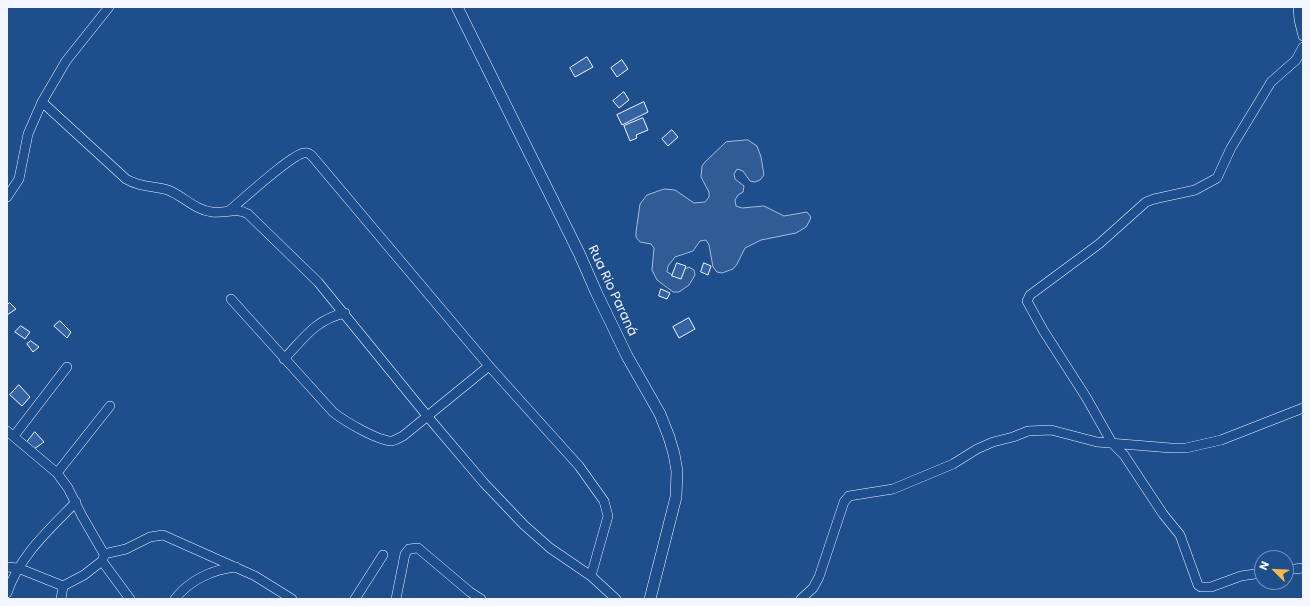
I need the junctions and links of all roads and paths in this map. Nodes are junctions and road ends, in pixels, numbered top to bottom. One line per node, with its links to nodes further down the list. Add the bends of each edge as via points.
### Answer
1 (109, 7): 6 (street, via 66,61)
2 (457, 7): 40 (street, Rua Rio Paraná, via 579,253 603,308 650,394 670,437 677,471 676,497)
3 (1298, 7): 4 (street)
4 (1303, 36)
5 (1303, 47): 18 (street, via 1296,60 1270,82 1234,143 1217,178 1189,192 1154,198 1146,202 1099,244 1028,299 1031,310)
6 (42, 102): 7 (street, via 28,134 19,179); 8 (street, via 133,184 167,190 206,211 220,213)
7 (7, 197)
8 (230, 210): 10 (street, via 242,211 263,227 318,282); 12 (street, via 279,169 302,153 310,154)
9 (231, 299): 11 (street)
10 (344, 313): 11 (street, via 330,317 311,329); 16 (street)
11 (284, 359): 16 (street, via 342,419 386,440 397,440)
12 (489, 366): 16 (street); 27 (street, via 579,466 604,501 608,516)
13 (67, 367): 17 (street)
14 (110, 406): 19 (street)
15 (1303, 408): 18 (street, via 1234,436 1197,446 1171,448)
16 (428, 417): 27 (street, via 524,526 550,548)
17 (11, 433): 19 (street)
18 (1112, 443): 26 (street, via 1124,455 1180,535 1198,585 1211,587); 41 (street, via 1078,438 1051,430 1028,431 1013,438 993,442 953,464 893,489 850,496 844,502 819,578)
19 (56, 473): 20 (street)
20 (76, 502): 22 (street); 25 (street, via 34,544)
21 (383, 555): 36 (street)
22 (103, 557): 24 (street, via 150,537 164,535); 28 (street, via 84,575); 33 (street)
23 (7, 567): 25 (street)
24 (238, 567): 30 (street, via 268,582); 34 (street, via 223,569 195,582 181,591)
25 (18, 568): 28 (street); 29 (street)
26 (1254, 574)
27 (591, 576): 39 (street)
28 (63, 586): 32 (street)
29 (7, 593)
30 (277, 595): 35 (street)
31 (468, 595): 37 (street, via 418,548 409,549 405,554); 38 (street)
32 (61, 599)
33 (130, 599)
34 (175, 599)
35 (292, 599)
36 (355, 599)
37 (396, 599)
38 (481, 599)
39 (616, 599)
40 (650, 599)
41 (801, 599)

